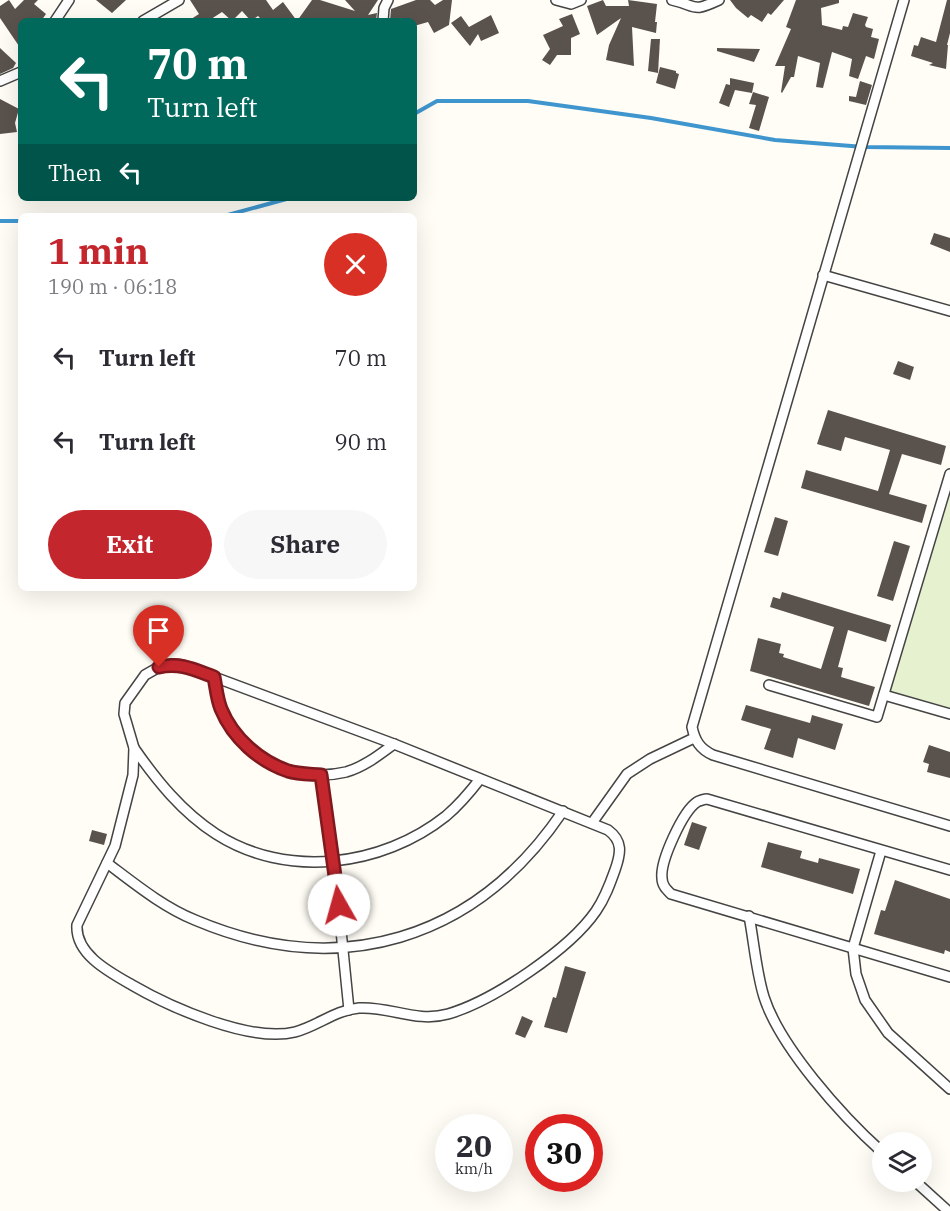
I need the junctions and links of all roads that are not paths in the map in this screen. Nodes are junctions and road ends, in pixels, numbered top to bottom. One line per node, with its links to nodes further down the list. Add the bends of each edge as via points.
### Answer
1 (69, 0): 9 (street)
2 (179, 0): 10 (street)
3 (388, 0): 11 (street)
4 (556, 0): 5 (street, via 571,4)
5 (581, 0)
6 (672, 0): 7 (street, via 700,8)
7 (719, 0)
8 (904, 0): 14 (street)
9 (57, 18)
10 (148, 18)
11 (383, 18)
12 (18, 73): 13 (street)
13 (0, 81)
14 (823, 275): 15 (street); 21 (street, via 694,716)
15 (950, 311)
16 (950, 474): 19 (street)
17 (214, 677): 22 (street); 23 (street, via 174,664 145,675 124,708); 24 (street, via 221,708 231,727 260,758 289,771)
18 (770, 685): 19 (street, via 877,717)
19 (884, 695): 20 (street)
20 (950, 714)
21 (694, 738): 27 (street, via 627,774); 28 (street, via 713,755)
22 (394, 744): 24 (street, via 372,761 348,771); 25 (street)
23 (134, 748): 30 (street, via 169,794 215,833 272,858); 31 (street, via 133,775)
24 (321, 775): 30 (street)
25 (480, 779): 26 (street); 30 (street, via 447,815 405,842 358,858)
26 (563, 811): 27 (street); 35 (street, via 544,840 511,874 475,902 434,925 390,941)
27 (592, 823): 37 (street, via 618,840 621,854 603,901 590,920 544,961 502,988 440,1016 370,1008)
28 (950, 826)
29 (881, 851): 32 (street); 33 (street, via 706,799 698,801 670,845 662,881 671,894); 34 (street)
30 (333, 861): 35 (street)
31 (108, 863): 35 (street, via 148,895 194,920 232,934 293,948); 37 (street, via 79,918 77,937 87,953 126,981 189,1013 260,1032 294,1032)
32 (950, 870)
33 (749, 916): 34 (street); 39 (street, via 764,997 782,1033 792,1051)
34 (853, 948): 36 (street); 38 (street, via 865,1000 888,1033)
35 (344, 949): 37 (street)
36 (950, 977)
37 (349, 1010)
38 (950, 1089)
39 (872, 1143)
40 (927, 1192): 41 (street)
41 (948, 1211)

